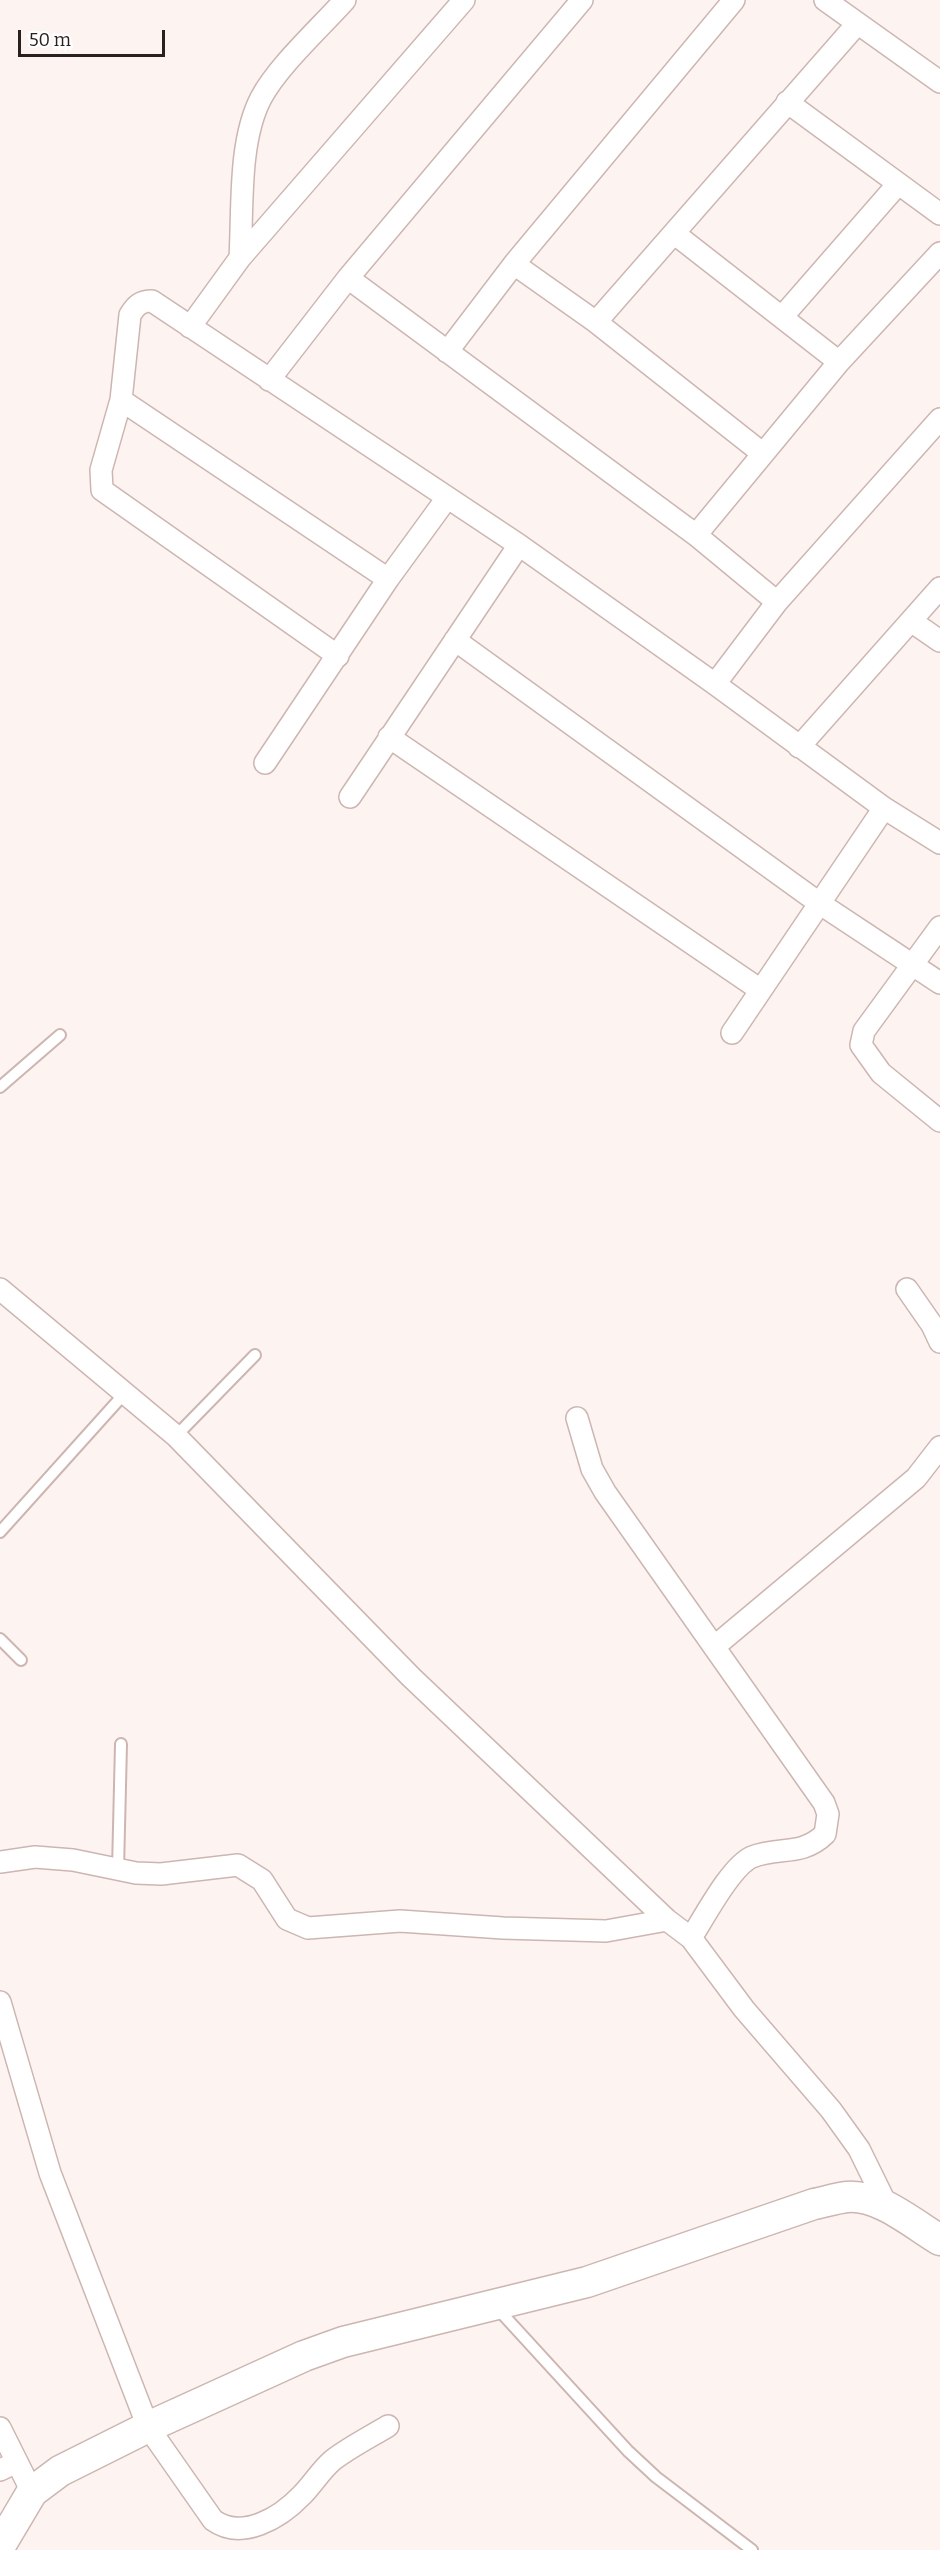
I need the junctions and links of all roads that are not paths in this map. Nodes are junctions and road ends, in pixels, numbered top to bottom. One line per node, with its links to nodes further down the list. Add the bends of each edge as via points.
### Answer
1 (345, 0): 13 (street, via 275,79 254,116 248,138)
2 (464, 0): 13 (street)
3 (582, 0): 15 (street)
4 (734, 0): 14 (street)
5 (825, 0): 6 (street)
6 (857, 24): 7 (street); 8 (street)
7 (940, 81)
8 (787, 102): 9 (street); 11 (street)
9 (898, 184): 10 (street); 16 (street)
10 (940, 214)
11 (675, 234): 16 (street); 17 (street)
12 (940, 253): 20 (street)
13 (240, 258): 18 (street)
14 (514, 264): 17 (street); 19 (street)
15 (348, 278): 19 (street); 21 (street)
16 (782, 317): 20 (street)
17 (596, 322): 24 (street)
18 (190, 327): 21 (street); 22 (street, via 152,301 135,307 130,315)
19 (447, 352): 26 (street)
20 (839, 362): 24 (street)
21 (269, 380): 25 (street)
22 (121, 400): 28 (street); 34 (street, via 101,470 102,490)
23 (940, 419): 30 (street)
24 (762, 453): 26 (street)
25 (447, 498): 27 (street); 28 (street)
26 (696, 535): 30 (street)
27 (519, 546): 32 (street); 35 (street)
28 (388, 579): 34 (street)
29 (940, 588): 31 (street)
30 (777, 602): 35 (street)
31 (910, 621): 33 (street); 37 (street)
32 (455, 640): 36 (street); 42 (street)
33 (940, 642)
34 (338, 656): 38 (street)
35 (715, 684): 37 (street)
36 (389, 737): 39 (street); 46 (street)
37 (799, 747): 40 (street)
38 (265, 763)
39 (350, 797)
40 (884, 808): 41 (street); 42 (street)
41 (940, 843)
42 (819, 903): 44 (street); 46 (street)
43 (940, 927): 44 (street)
44 (914, 963): 45 (street); 50 (street, via 864,1031 861,1045 881,1073)
45 (940, 982)
46 (759, 989): 47 (street)
47 (732, 1032)
48 (60, 1035): 49 (lane)
49 (0, 1087)
50 (940, 1121)
51 (0, 1289): 55 (street)
52 (907, 1289): 53 (street)
53 (940, 1341)
54 (255, 1355): 57 (lane)
55 (125, 1393): 57 (street); 59 (lane)
56 (577, 1418): 61 (street, via 598,1481)
57 (176, 1436): 66 (street, via 411,1677)
58 (940, 1448): 61 (street, via 916,1478)
59 (0, 1532)
60 (0, 1639): 62 (lane)
61 (714, 1647): 67 (street, via 824,1803 828,1823 825,1834 804,1849 759,1855 739,1866)
62 (21, 1660)
63 (121, 1744): 65 (lane)
64 (0, 1862): 65 (street, via 54,1858)
65 (118, 1869): 66 (street, via 161,1874 238,1865 262,1880 287,1918 308,1928 400,1921 606,1931)
66 (667, 1920): 67 (street)
67 (691, 1938): 69 (street, via 744,2009 831,2110 859,2149)
68 (0, 2002): 73 (street, via 50,2173)
69 (888, 2208): 70 (main road); 71 (main road, via 847,2197 814,2204 587,2282)
70 (940, 2240)
71 (495, 2305): 73 (main road, via 343,2342); 78 (lane, via 628,2451)
72 (388, 2426): 73 (street, via 334,2460 290,2507 237,2530 224,2528 213,2520)
73 (148, 2427): 76 (main road, via 60,2471)
74 (0, 2428): 75 (street)
75 (9, 2466): 76 (street)
76 (32, 2492): 77 (main road)
77 (0, 2546)
78 (752, 2550)

